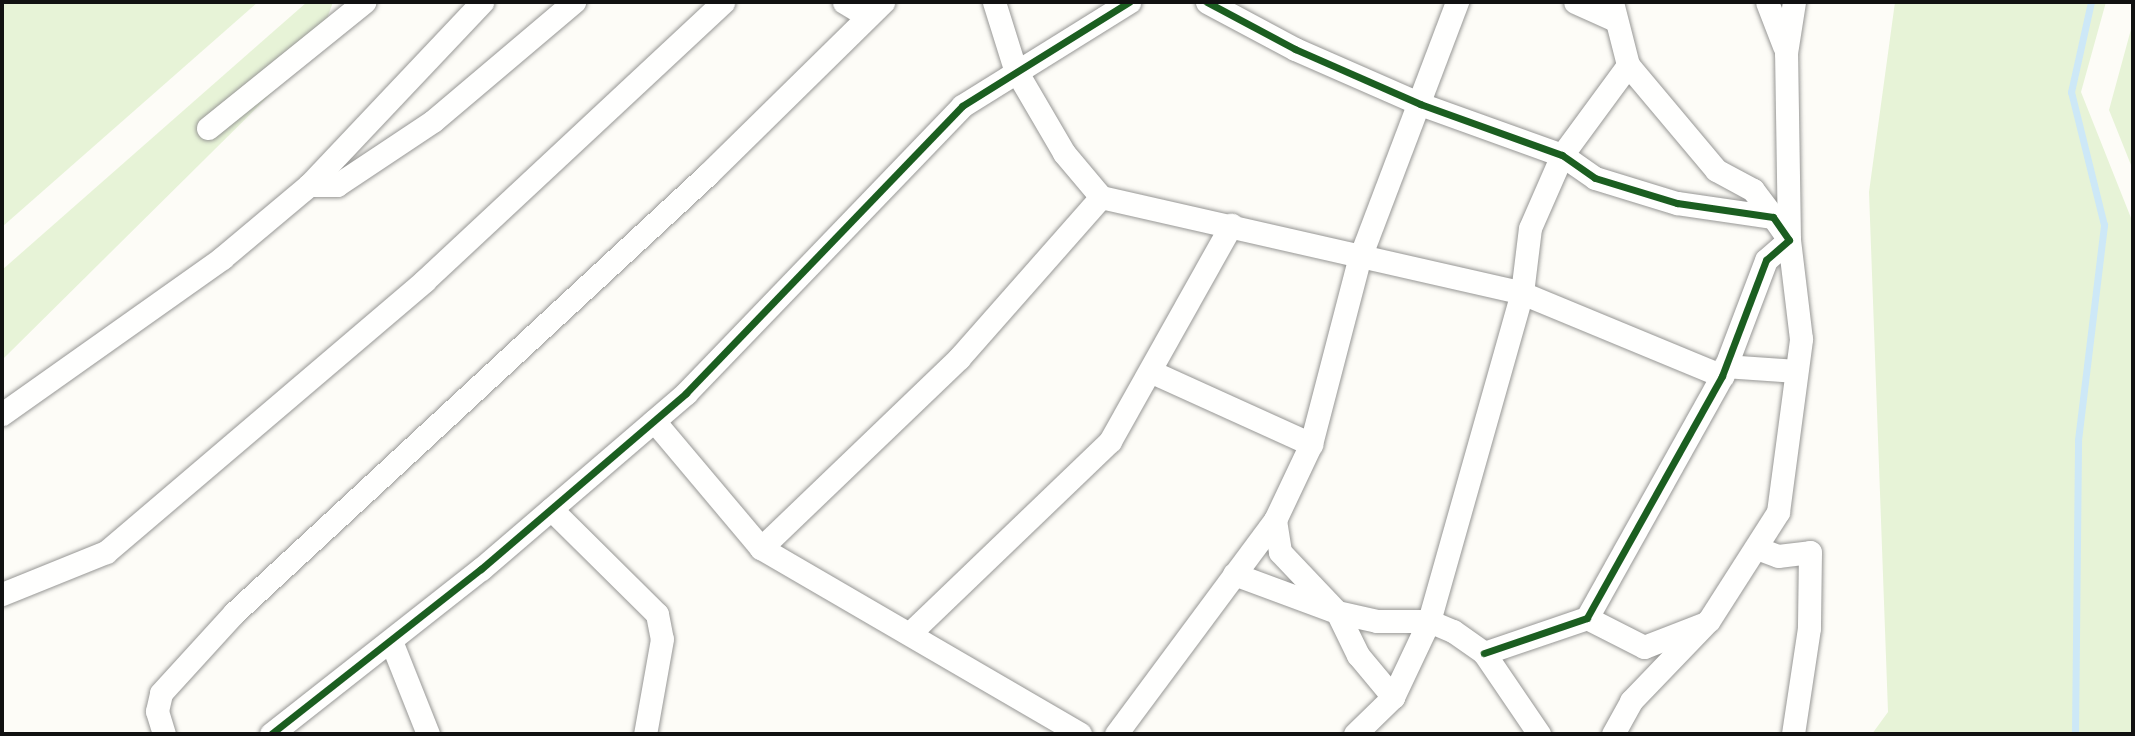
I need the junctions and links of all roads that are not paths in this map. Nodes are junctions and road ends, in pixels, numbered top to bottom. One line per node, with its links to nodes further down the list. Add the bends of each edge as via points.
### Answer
1 (364, 2): 19 (street)
2 (482, 2): 21 (street)
3 (573, 2): 21 (street, via 433,121 337,185)
4 (723, 2): 39 (street, via 424,281 106,552)
5 (844, 2): 13 (street)
6 (994, 2): 17 (street)
7 (1129, 2): 17 (street)
8 (1207, 2): 18 (street, via 1295,50)
9 (1457, 2): 18 (street)
10 (1576, 2): 14 (street)
11 (1767, 2): 15 (street)
12 (1794, 2): 15 (street)
13 (875, 8): 49 (street, via 707,175 283,566 171,678 157,711)
14 (1613, 11): 16 (street)
15 (1786, 53): 25 (street)
16 (1628, 65): 20 (street); 23 (street, via 1716,170 1753,190)
17 (1015, 69): 22 (street, via 1064,153); 32 (street, via 947,120)
18 (1419, 103): 20 (street); 26 (street)
19 (208, 128)
20 (1562, 155): 23 (street, via 1575,168 1627,190); 27 (street, via 1530,228)
21 (309, 185): 31 (street, via 222,258)
22 (1101, 197): 24 (street); 36 (street, via 959,358)
23 (1773, 217): 25 (street)
24 (1231, 225): 26 (street); 30 (street)
25 (1789, 240): 28 (street, via 1766,260); 29 (street, via 1801,339)
26 (1359, 260): 27 (street); 33 (street)
27 (1522, 293): 28 (street); 43 (street)
28 (1724, 371): 29 (street); 41 (street)
29 (1796, 371): 37 (street, via 1778,512)
30 (1152, 372): 33 (street); 44 (street, via 1111,441)
31 (2, 414)
32 (654, 421): 34 (street); 36 (street)
33 (1311, 444): 35 (street)
34 (551, 509): 45 (street); 51 (street, via 657,614 662,639)
35 (1275, 520): 38 (street); 40 (street, via 1280,552)
36 (761, 548): 44 (street)
37 (1757, 548): 42 (street); 57 (street, via 1778,556 1810,552 1809,628)
38 (1234, 574): 40 (street); 53 (street)
39 (2, 594)
40 (1337, 612): 43 (street, via 1377,621); 47 (street, via 1358,655)
41 (1587, 618): 42 (street, via 1644,647); 46 (street)
42 (1709, 620): 56 (street, via 1631,701)
43 (1429, 621): 46 (street); 47 (street)
44 (909, 633): 52 (street)
45 (391, 641): 48 (street); 50 (street)
46 (1484, 653): 55 (street)
47 (1393, 697): 54 (street)
48 (430, 733)
49 (164, 734)
50 (271, 734)
51 (645, 734)
52 (1080, 734)
53 (1116, 734)
54 (1355, 734)
55 (1539, 734)
56 (1613, 734)
57 (1793, 734)

